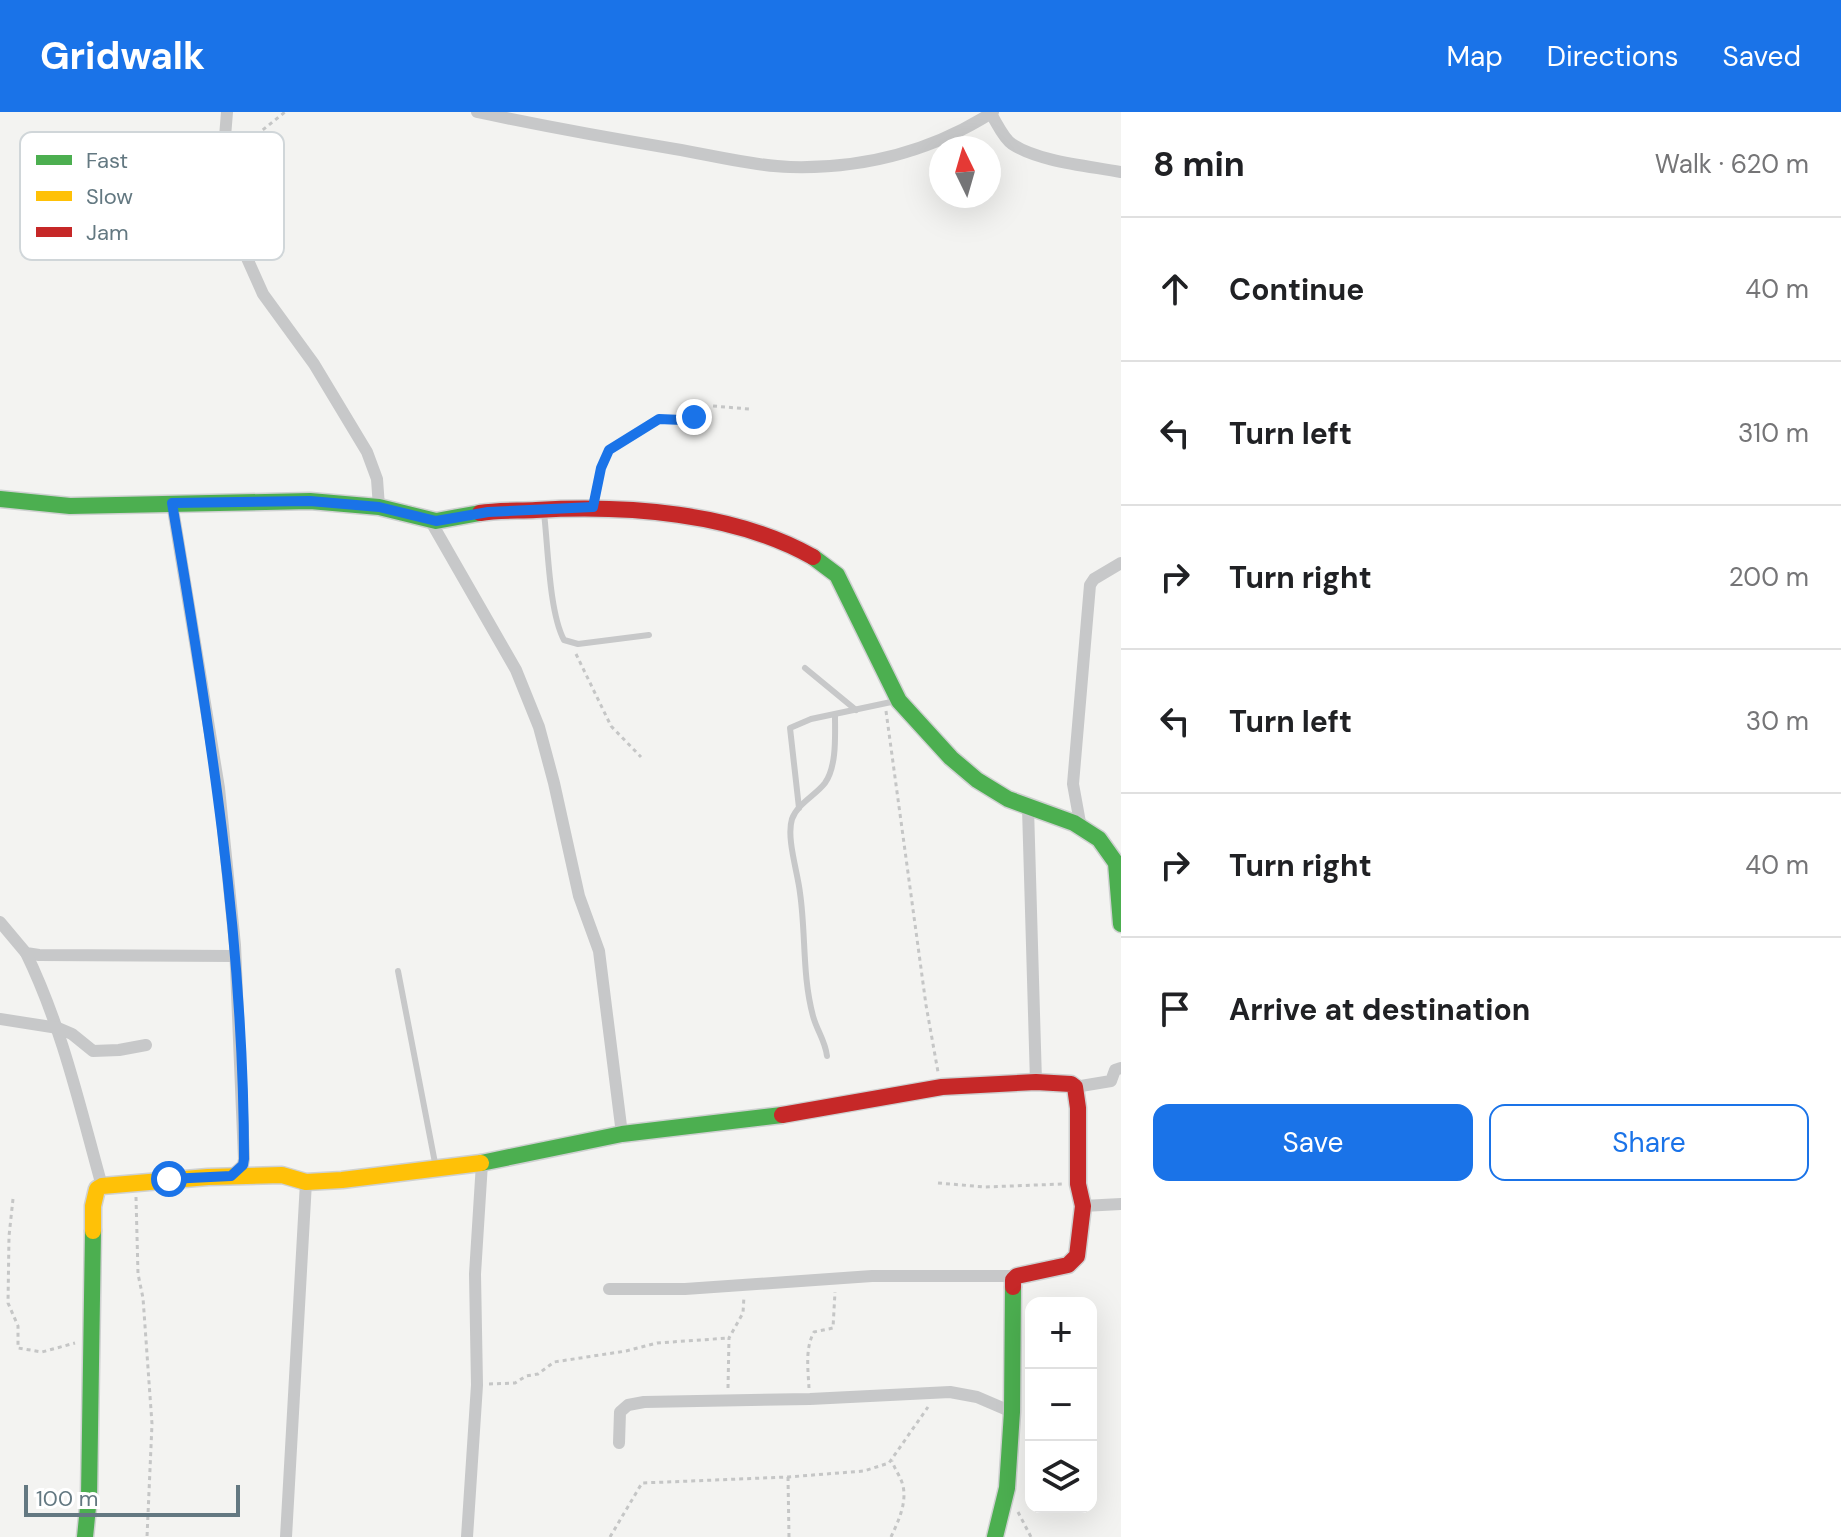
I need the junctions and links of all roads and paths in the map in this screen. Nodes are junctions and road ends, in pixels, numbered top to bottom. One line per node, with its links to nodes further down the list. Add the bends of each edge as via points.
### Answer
1 (227, 112): 5 (street)
2 (285, 112): 6 (path)
3 (477, 112): 4 (street, via 788,167 858,164 900,155)
4 (992, 113): 7 (street, via 1009,143 1048,158)
5 (224, 132)
6 (260, 132)
7 (1121, 172)
8 (246, 260): 12 (street, via 367,452 377,479)
9 (749, 409): 13 (path, via 713,406 688,419 649,424 607,453)
10 (0, 499): 11 (street, via 51,506)
11 (172, 503): 12 (street, via 310,501); 30 (street, via 219,788)
12 (379, 507): 15 (street)
13 (593, 507): 14 (street); 20 (street, via 731,524 821,561 847,591)
14 (544, 509): 15 (street); 18 (lane, via 560,632)
15 (430, 520): 40 (street, via 509,658 539,727 579,896 599,951)
16 (1121, 563): 26 (street, via 1090,585 1073,784)
17 (649, 635): 18 (lane)
18 (570, 644): 23 (path, via 611,726)
19 (805, 668): 21 (lane)
20 (892, 702): 21 (lane); 25 (street, via 977,780); 38 (path, via 926,1005)
21 (856, 710): 22 (lane)
22 (835, 716): 24 (lane, via 831,771); 24 (lane, via 811,719 789,731)
23 (641, 757)
24 (799, 808): 35 (lane, via 791,822 805,962 813,1016)
25 (1028, 808): 26 (street); 37 (street)
26 (1081, 828): 28 (street, via 1099,839 1116,863)
27 (0, 922): 29 (street)
28 (1121, 924)
29 (26, 953): 30 (street); 33 (street)
30 (235, 956): 43 (street, via 244,1159)
31 (398, 971): 42 (lane)
32 (0, 1019): 33 (street)
33 (58, 1028): 34 (street, via 93,1051); 48 (street)
34 (146, 1045)
35 (827, 1056)
36 (1121, 1068): 39 (street, via 1111,1081)
37 (1036, 1082): 38 (street); 39 (street)
38 (942, 1087): 40 (street, via 797,1113)
39 (1075, 1087): 47 (street)
40 (622, 1134): 41 (street)
41 (482, 1163): 42 (street); 58 (street, via 475,1274)
42 (436, 1168): 45 (street)
43 (231, 1176): 44 (street); 45 (street, via 282,1175)
44 (136, 1181): 48 (street); 68 (path, via 152,1424)
45 (306, 1182): 69 (street)
46 (938, 1183): 47 (path)
47 (1078, 1184): 51 (street)
48 (102, 1186): 57 (street, via 93,1206)
49 (13, 1199): 57 (path, via 8,1303 18,1326 18,1348 42,1352)
50 (1121, 1204): 51 (street)
51 (1083, 1206): 52 (street, via 1073,1262)
52 (1017, 1276): 53 (street); 62 (street, via 1012,1285)
53 (836, 1277): 54 (street); 60 (path, via 833,1328 811,1336)
54 (753, 1284): 55 (street); 56 (path, via 744,1289 743,1313)
55 (609, 1289)
56 (729, 1338): 58 (path, via 657,1343 554,1362 515,1383); 61 (path)
57 (90, 1340): 67 (street)
58 (477, 1385): 70 (street)
59 (937, 1394): 60 (street); 62 (street, via 962,1393); 64 (path)
60 (810, 1399): 61 (street)
61 (728, 1400): 63 (street, via 628,1405 620,1412)
62 (1012, 1412): 66 (street)
63 (619, 1443)
64 (892, 1460): 65 (path, via 864,1471); 73 (path, via 904,1494)
65 (788, 1477): 71 (path, via 642,1483); 72 (path)
66 (1007, 1488): 74 (street); 75 (path)
67 (85, 1537)
68 (147, 1537)
69 (286, 1537)
70 (467, 1537)
71 (610, 1537)
72 (789, 1537)
73 (891, 1537)
74 (995, 1537)
75 (1031, 1537)

